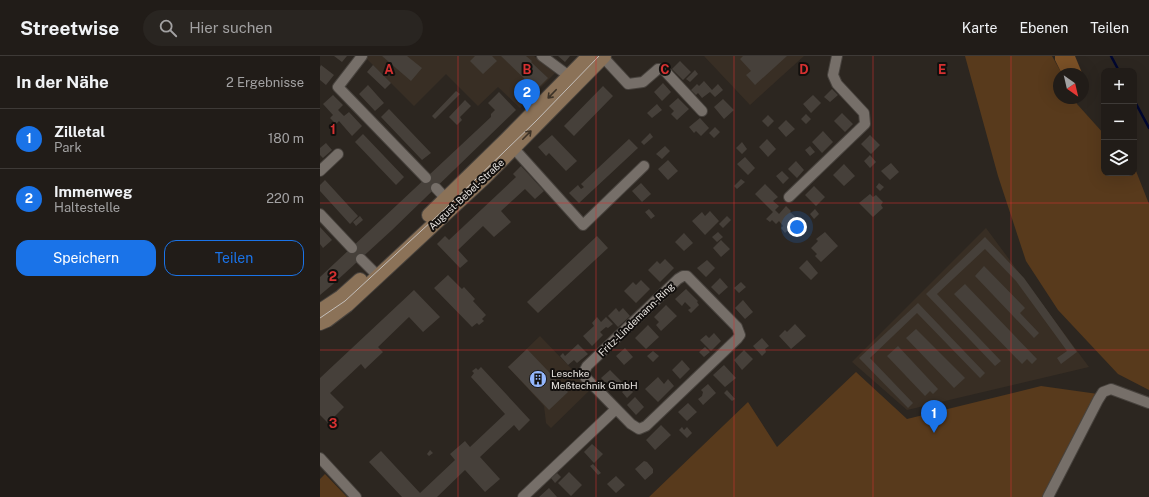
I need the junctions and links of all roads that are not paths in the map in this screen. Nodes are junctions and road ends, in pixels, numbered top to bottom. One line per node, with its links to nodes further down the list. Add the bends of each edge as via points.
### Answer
1 (362, 56): 11 (street, via 338,86)
2 (542, 56): 5 (street)
3 (599, 56): 5 (street, August-Bebel-Straße); 6 (street, via 628,84 643,82 658,69 663,69); 7 (street, August-Bebel-Straße, one-way to 3)
4 (837, 56): 13 (street, via 833,75 837,84 864,113 864,124)
5 (569, 76): 7 (street, August-Bebel-Straße, one-way to 7)
6 (702, 111)
7 (510, 144): 9 (street, via 583,225); 14 (street, August-Bebel-Straße)
8 (338, 154): 10 (street)
9 (644, 166)
10 (320, 171)
11 (426, 178)
12 (436, 188): 14 (street)
13 (789, 197)
14 (450, 203): 18 (street, August-Bebel-Straße)
15 (320, 214): 16 (street)
16 (352, 248)
17 (362, 258): 18 (street)
18 (375, 273): 19 (street, August-Bebel-Straße); 20 (street, August-Bebel-Straße, via 347,305)
19 (320, 310)
20 (320, 323)
21 (1149, 402): 26 (street, via 1111,389 1103,392)
22 (616, 409): 22 (street, Fritz-Lindemann-Ring, via 635,428 646,426 740,335 737,327 687,276 678,279 587,366 585,377); 25 (street)
23 (320, 458): 24 (street)
24 (356, 497)
25 (523, 497)
26 (1048, 497)

